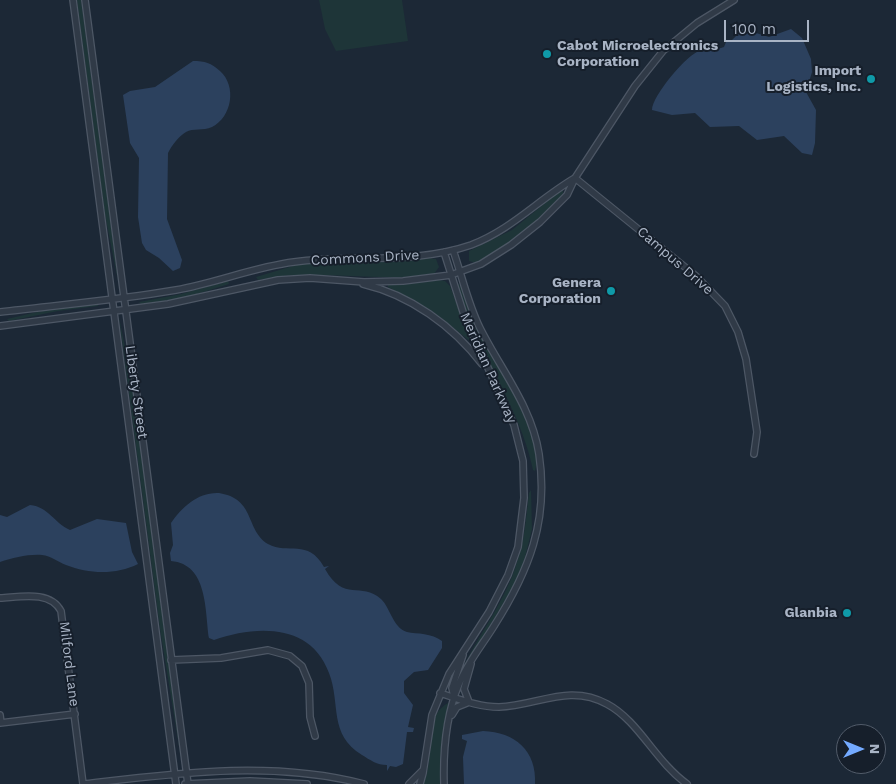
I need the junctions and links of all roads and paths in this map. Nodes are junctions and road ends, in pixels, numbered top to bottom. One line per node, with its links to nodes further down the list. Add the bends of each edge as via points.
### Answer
1 (74, 0): 11 (street, Liberty Street)
2 (85, 0): 10 (street, Liberty Street)
3 (734, 0): 4 (street, via 697,23 663,51 635,86)
4 (575, 178): 5 (street, Commons Drive, via 558,187 508,227); 7 (street, Commons Drive, via 567,194 540,222 497,255); 17 (street, Campus Drive, via 696,276 725,306 745,354 757,432)
5 (453, 250): 6 (street, Commons Drive); 7 (street, Meridian Parkway)
6 (444, 252): 8 (street, Meridian Parkway); 10 (street, Commons Drive, via 394,259 291,262 186,288)
7 (461, 272): 8 (street, Commons Drive); 21 (street, Meridian Parkway, via 476,320 526,411 539,455 541,488 538,528 526,570)
8 (451, 275): 9 (street, Commons Drive, via 386,282); 16 (street, Meridian Parkway)
9 (342, 280): 12 (street, Commons Drive, via 278,280 187,301); 16 (street, via 385,291 425,311 457,336)
10 (123, 296): 11 (street, Commons Drive); 12 (street, Liberty Street)
11 (113, 298): 13 (street, Liberty Street); 14 (street, Commons Drive)
12 (125, 310): 13 (street, Commons Drive); 20 (street, Liberty Street)
13 (114, 311): 15 (street, Commons Drive); 32 (street, Liberty Street)
14 (0, 312)
15 (0, 326)
16 (491, 378): 19 (street, Meridian Parkway, via 504,400 518,438 525,481 523,515 518,547 506,581)
17 (754, 454)
18 (0, 598): 25 (street, Milford Lane, via 43,597 58,604 64,618)
19 (464, 653): 22 (street, Meridian Parkway, via 448,674); 23 (street, Meridian Parkway, via 452,688)
20 (172, 660): 29 (street, via 221,658 268,650 290,656 302,666 310,683 310,717); 31 (street, Liberty Street)
21 (472, 660): 23 (street, Meridian Parkway); 24 (street, Meridian Parkway, via 464,689)
22 (440, 693): 23 (street); 30 (street, Meridian Parkway, via 427,734)
23 (454, 698): 24 (street); 28 (street, Meridian Parkway)
24 (469, 702): 28 (street, Meridian Parkway, via 455,709); 41 (street, via 507,706 567,694 599,700 627,718 666,767)
25 (75, 714): 27 (street); 33 (street, Milford Lane)
26 (0, 715): 27 (street)
27 (0, 723)
28 (447, 730): 40 (street, Meridian Parkway)
29 (315, 736)
30 (424, 764): 38 (street, via 420,774); 39 (street, Meridian Parkway)
31 (186, 772): 32 (street); 35 (street, Liberty Street); 37 (street, via 286,771)
32 (175, 773): 33 (street); 34 (street, Liberty Street)
33 (84, 784)
34 (176, 784)
35 (187, 784): 36 (street)
36 (307, 784)
37 (364, 784)
38 (409, 784)
39 (420, 784)
40 (444, 784)
41 (687, 784)

